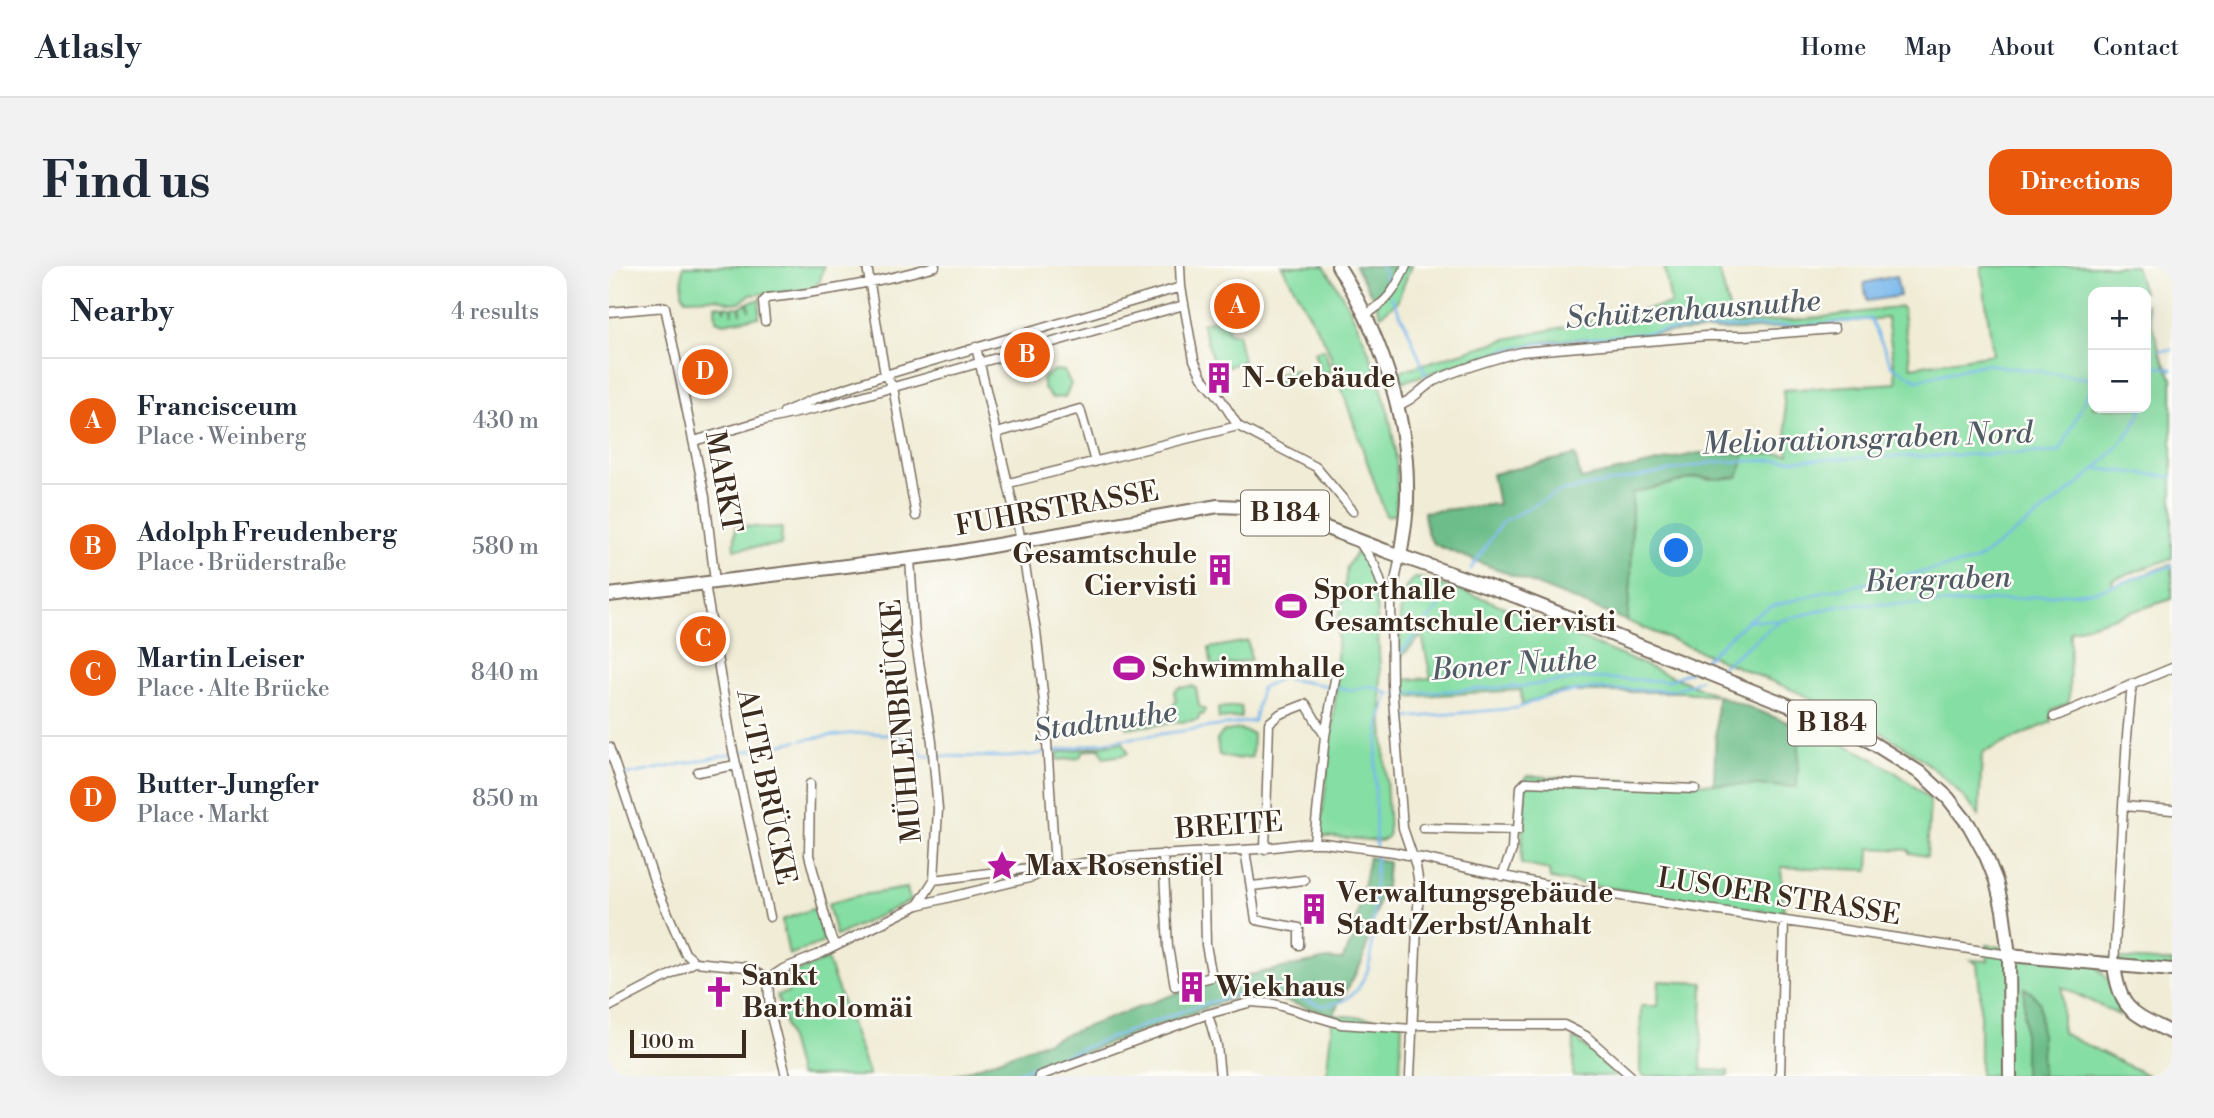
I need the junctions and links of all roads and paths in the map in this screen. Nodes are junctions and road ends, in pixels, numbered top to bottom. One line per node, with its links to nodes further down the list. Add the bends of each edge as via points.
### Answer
1 (866, 266): 6 (street)
2 (935, 266): 6 (street)
3 (1180, 266): 7 (street)
4 (1338, 266): 10 (main road)
5 (1406, 266): 10 (street, via 1388,299)
6 (869, 282): 11 (street, via 767,298 763,302); 15 (street)
7 (1181, 287): 8 (street); 13 (street)
8 (1184, 305): 14 (street); 19 (street, via 1194,360)
9 (609, 312): 21 (street, MARKT, via 665,307)
10 (1365, 315): 17 (main road)
11 (765, 321)
12 (1834, 329): 17 (street, via 1521,352 1428,384 1412,400)
13 (977, 347): 14 (street); 15 (street)
14 (981, 361): 16 (street); 20 (street)
15 (885, 375): 16 (street); 18 (street)
16 (893, 387): 18 (street); 25 (street)
17 (1396, 406): 28 (main road, via 1408,484)
18 (765, 420): 21 (street)
19 (1238, 426): 22 (street); 24 (street, via 1316,467)
20 (997, 433): 22 (street, via 1080,409); 23 (street)
21 (694, 441): 30 (street, MARKT, via 705,497)
22 (1095, 462): 23 (street)
23 (1009, 483): 27 (street)
24 (1353, 511)
25 (916, 516)
26 (1359, 541): 27 (main road, FUHRSTRASSE / B 184, via 1279,511 1230,505); 28 (main road, FUHRSTRASSE / B 184); 32 (street)
27 (1021, 542): 29 (main road, FUHRSTRASSE / B 184); 53 (street, via 1036,631 1047,744)
28 (1400, 556): 32 (street); 63 (main road, B 184, via 1518,597 1703,671 1863,737 1912,766 1969,825 1986,856 2001,901)
29 (911, 559): 30 (main road, FUHRSTRASSE / B 184); 55 (street, MÜHLENBRÜCKE, via 915,637 938,809)
30 (710, 583): 31 (main road, B 184); 39 (street, ALTE BRÜCKE)
31 (609, 595)
32 (1391, 602): 52 (street, via 1402,823)
33 (1337, 668): 37 (street)
34 (2172, 668): 35 (street)
35 (2133, 684): 36 (street); 43 (street)
36 (2054, 717)
37 (1325, 736): 47 (street); 48 (street, via 1306,704 1269,723)
38 (609, 747): 64 (street, via 671,921 685,953)
39 (735, 762): 40 (street); 59 (street, ALTE BRÜCKE)
40 (698, 772)
41 (810, 784): 62 (street, via 809,855)
42 (1695, 789): 46 (street, via 1526,782 1521,787)
43 (2123, 806): 44 (street); 65 (street)
44 (2172, 810)
45 (1423, 828): 46 (street)
46 (1515, 830): 54 (street)
47 (1314, 842): 48 (street, BREITE); 52 (street, BREITE)
48 (1265, 849): 49 (street, BREITE)
49 (1245, 850): 50 (street, BREITE); 57 (street)
50 (1204, 851): 51 (street, BREITE); 51 (street, via 1206,945 1212,977 1175,986)
51 (1163, 854): 53 (street, BREITE)
52 (1413, 857): 54 (street, BREITE); 72 (street, via 1419,889)
53 (1052, 868): 55 (street, BREITE); 58 (street, BREITE, via 1033,877)
54 (1502, 876): 60 (street, LUSOER STRASSE)
55 (934, 880): 58 (street)
56 (1304, 880): 57 (street)
57 (1252, 886): 61 (street, via 1256,920 1299,928)
58 (918, 905): 62 (street, BREITE)
59 (770, 917)
60 (1784, 921): 63 (street, LUSOER STRASSE); 79 (street)
61 (1299, 945)
62 (835, 946): 67 (street, BREITE)
63 (2008, 955): 65 (main road); 80 (main road, B 184)
64 (695, 962): 67 (street, via 745,967); 69 (street)
65 (2114, 965): 66 (main road); 73 (main road, via 2127,1007)
66 (2172, 970)
67 (768, 979): 74 (street, via 770,1012)
68 (609, 996): 69 (street)
69 (617, 1001): 70 (street)
70 (609, 1007)
71 (1210, 1021): 76 (street)
72 (1413, 1027): 75 (street, via 1341,1024 1274,1004 1240,1004); 77 (street); 78 (street, via 1564,1025 1586,1035)
73 (2172, 1033)
74 (786, 1076)
75 (1039, 1076)
76 (1220, 1076)
77 (1410, 1076)
78 (1631, 1076)
79 (1780, 1076)
80 (2010, 1076)

